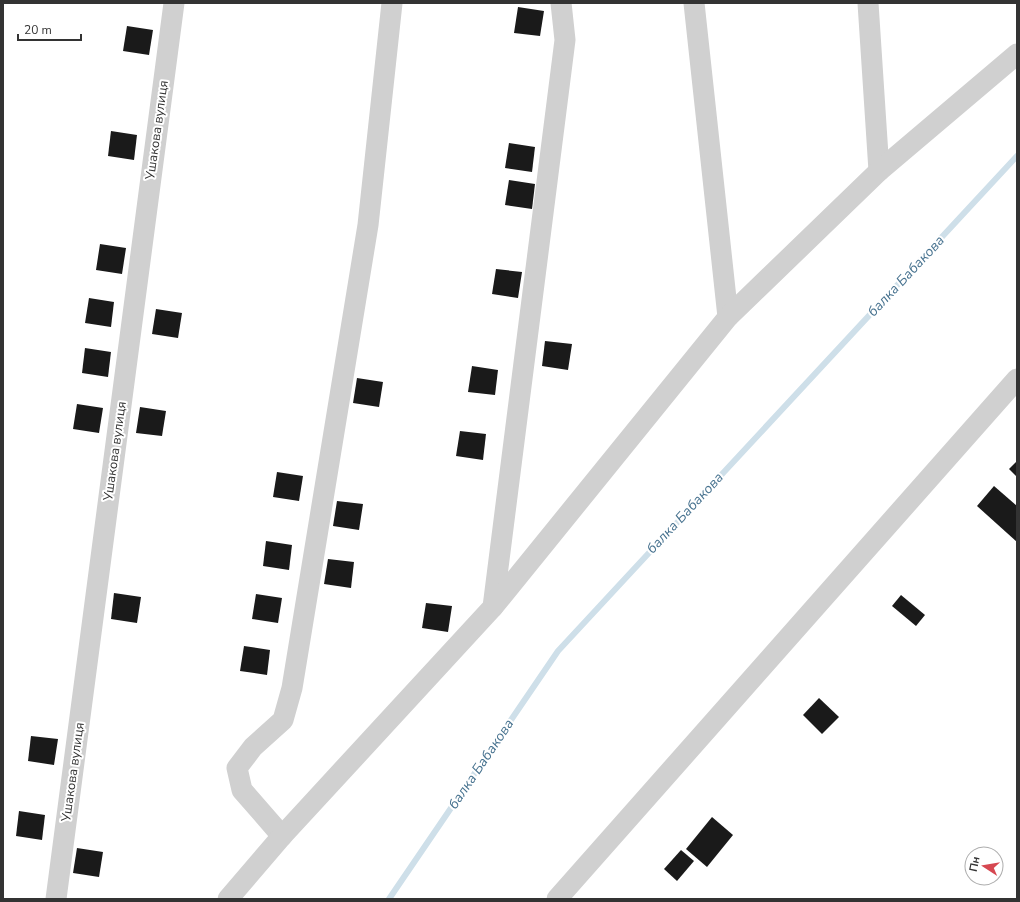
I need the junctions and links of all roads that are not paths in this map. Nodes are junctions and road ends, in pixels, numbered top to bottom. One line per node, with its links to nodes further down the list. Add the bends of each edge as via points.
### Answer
1 (174, 3): 12 (street, Ушакова вулиця)
2 (392, 3): 11 (street, via 368,225 292,688 283,720 253,747 237,768 242,790)
3 (561, 3): 10 (street, via 565,40)
4 (694, 3): 8 (street)
5 (868, 3): 7 (street)
6 (1017, 54): 7 (street)
7 (879, 171): 8 (street)
8 (728, 317): 10 (street)
9 (1017, 379): 14 (street)
10 (493, 607): 11 (street)
11 (282, 836): 13 (street)
12 (56, 899)
13 (228, 899)
14 (557, 899)

